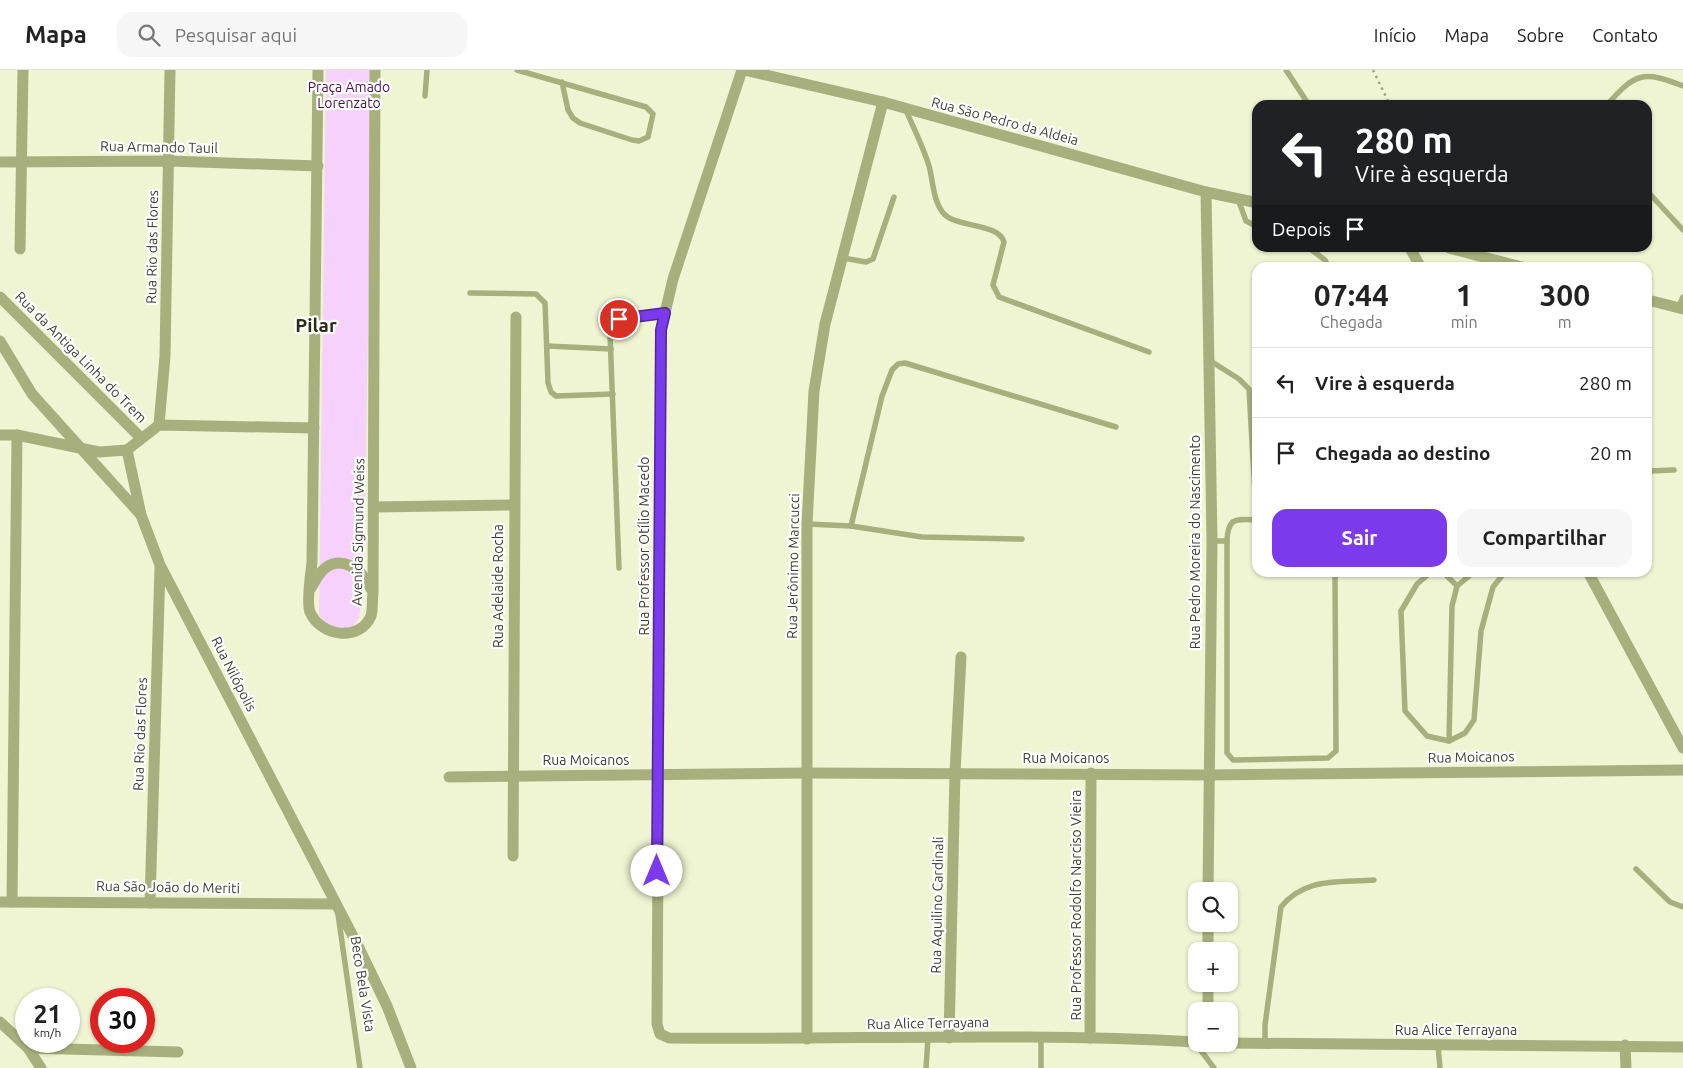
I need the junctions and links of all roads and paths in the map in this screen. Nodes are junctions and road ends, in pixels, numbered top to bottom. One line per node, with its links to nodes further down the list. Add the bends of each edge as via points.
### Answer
1 (23, 70): 18 (street)
2 (170, 70): 19 (street, Rua Rio das Flores)
3 (318, 70): 21 (street, Avenida Sigmund Weiss)
4 (375, 70): 59 (street, Avenida Sigmund Weiss)
5 (427, 70): 12 (lane)
6 (517, 70): 10 (lane)
7 (743, 70): 16 (street, Rua São Pedro da Aldeia); 39 (street, Rua Professor Otílio Macedo, via 673,278)
8 (1286, 70): 13 (lane)
9 (1373, 70): 14 (path)
10 (562, 82): 10 (lane, via 646,107 653,114 648,137 632,140 580,123 568,110)
11 (1683, 86): 15 (lane, via 1646,74 1627,83)
12 (426, 96)
13 (1306, 100)
14 (1388, 100)
15 (1612, 100)
16 (883, 102): 17 (street, Rua São Pedro da Aldeia); 32 (street, Rua Jerônimo Marcucci)
17 (905, 108): 22 (street, Rua São Pedro da Aldeia); 44 (lane, via 944,214 1003,237 994,285 999,297)
18 (21, 161): 19 (street, Rua Armando Tauil); 20 (street, Rua Armando Tauil); 29 (street)
19 (169, 161): 21 (street, Rua Armando Tauil); 47 (street, Rua Rio das Flores, via 165,356)
20 (0, 162)
21 (318, 166): 49 (street, Avenida Sigmund Weiss)
22 (1206, 192): 25 (street, Rua São Pedro da Aldeia); 45 (street, Rua Pedro Moreira do Nascimento)
23 (1652, 196): 28 (lane)
24 (894, 197): 32 (lane, via 873,259 866,262)
25 (1238, 199): 26 (street, Rua São Pedro da Aldeia); 27 (lane, via 1246,221)
26 (1252, 202)
27 (1252, 224)
28 (1683, 230)
29 (20, 249)
30 (1314, 252): 33 (lane)
31 (1464, 252): 34 (street)
32 (843, 258): 62 (street, Rua Jerônimo Marcucci, via 826,324 814,391)
33 (1326, 262)
34 (1502, 262)
35 (470, 294): 42 (lane, via 541,296 545,303)
36 (0, 297): 52 (street, Rua da Antiga Linha do Trem)
37 (1652, 301): 38 (street)
38 (1681, 305)
39 (665, 313): 43 (lane, via 619,319 610,334); 86 (street, Rua Professor Otílio Macedo, via 661,330)
40 (516, 317): 58 (street, Rua Adelaide Rocha)
41 (0, 341): 54 (street, via 32,394)
42 (547, 346): 43 (lane); 46 (lane, via 548,383 556,396)
43 (610, 349): 46 (lane)
44 (1149, 352)
45 (1209, 360): 53 (lane, via 1249,389); 65 (street, Rua Pedro Moreira do Nascimento)
46 (612, 394): 68 (lane)
47 (159, 425): 49 (street); 52 (street)
48 (1116, 427): 63 (lane, via 905,363 898,364 892,370 882,396)
49 (314, 428): 76 (street, Avenida Sigmund Weiss)
50 (0, 435): 51 (street)
51 (17, 435): 54 (street); 94 (street)
52 (141, 438): 55 (street)
53 (1252, 442)
54 (79, 447): 55 (street, via 99,452); 60 (street)
55 (127, 450): 60 (street, Rua Nilópolis)
56 (1674, 470): 57 (lane)
57 (1652, 471)
58 (514, 506): 59 (street); 85 (street, Rua Adelaide Rocha)
59 (374, 507): 77 (street, Avenida Sigmund Weiss)
60 (141, 515): 67 (street, Rua Nilópolis)
61 (1252, 520): 66 (lane, via 1230,523)
62 (807, 524): 63 (lane); 82 (street, Rua Jerônimo Marcucci)
63 (852, 526): 64 (lane, via 922,537)
64 (1022, 539)
65 (1212, 541): 66 (lane); 87 (street, Rua Pedro Moreira do Nascimento)
66 (1227, 542): 69 (lane, via 1227,752 1233,760 1328,758 1336,751)
67 (160, 565): 95 (street, Rua Rio das Flores); 96 (street, Rua Nilópolis)
68 (619, 568)
69 (1335, 577)
70 (1425, 577): 79 (lane, via 1401,611 1405,712 1427,736)
71 (1448, 577): 75 (lane)
72 (1468, 577): 75 (lane)
73 (1501, 577): 79 (lane, via 1493,588 1481,631 1474,720 1465,733)
74 (1591, 577): 80 (street)
75 (1457, 586): 79 (lane, via 1452,606)
76 (310, 590): 77 (street, via 322,571 334,564 350,564 365,576); 77 (street, Avenida Sigmund Weiss, via 309,610 318,626 339,635 357,630 371,616)
77 (373, 593)
78 (960, 657): 83 (street, Rua Aquilino Cardinali)
79 (1449, 741)
80 (1683, 748)
81 (1683, 770): 87 (street, Rua Moicanos)
82 (806, 773): 83 (street, Rua Moicanos); 86 (street, Rua Moicanos); 105 (street, Rua Jerônimo Marcucci)
83 (955, 773): 84 (street, Rua Moicanos); 103 (street, Rua Aquilino Cardinali)
84 (1091, 773): 87 (street, Rua Moicanos); 104 (street, Rua Professor Rodolfo Narciso Vieira)
85 (512, 775): 86 (street, Rua Moicanos); 88 (street, Rua Moicanos); 89 (street, Rua Adelaide Rocha)
86 (657, 775): 99 (street, Rua Professor Otílio Macedo, via 657,1024)
87 (1208, 775): 92 (street, Rua Pedro Moreira do Nascimento)
88 (449, 777)
89 (513, 856)
90 (1636, 869): 97 (lane, via 1670,902)
91 (1374, 880): 108 (lane, via 1309,885 1291,894 1281,907)
92 (1208, 882)
93 (0, 902): 94 (street, Rua São João do Meriti)
94 (12, 902): 95 (street, Rua São João do Meriti)
95 (150, 903): 96 (street, Rua São João do Meriti)
96 (336, 904): 117 (lane, Beco Bela Vista); 118 (street, Rua Nilópolis, via 387,1006)
97 (1683, 907)
98 (0, 1022): 100 (street)
99 (660, 1034): 105 (street, Rua Alice Terrayana, via 668,1038)
100 (15, 1036)
101 (1041, 1037): 103 (street, Rua Alice Terrayana); 104 (street, Rua Alice Terrayana); 120 (lane)
102 (928, 1038): 103 (street, Rua Alice Terrayana); 105 (street, Rua Alice Terrayana); 119 (lane)
103 (948, 1038)
104 (1090, 1038): 106 (street, Rua Alice Terrayana)
105 (808, 1039)
106 (1188, 1043)
107 (1238, 1043): 108 (street, Rua Alice Terrayana)
108 (1265, 1044): 109 (street, Rua Alice Terrayana)
109 (1438, 1045): 110 (street, Rua Alice Terrayana); 122 (lane)
110 (1625, 1045): 111 (street, Rua Alice Terrayana); 123 (street)
111 (1683, 1046)
112 (80, 1049): 113 (street)
113 (178, 1052)
114 (1202, 1052): 121 (lane)
115 (31, 1053): 116 (street)
116 (41, 1068)
117 (360, 1068)
118 (411, 1068)
119 (926, 1068)
120 (1040, 1068)
121 (1214, 1068)
122 (1440, 1068)
123 (1626, 1068)

